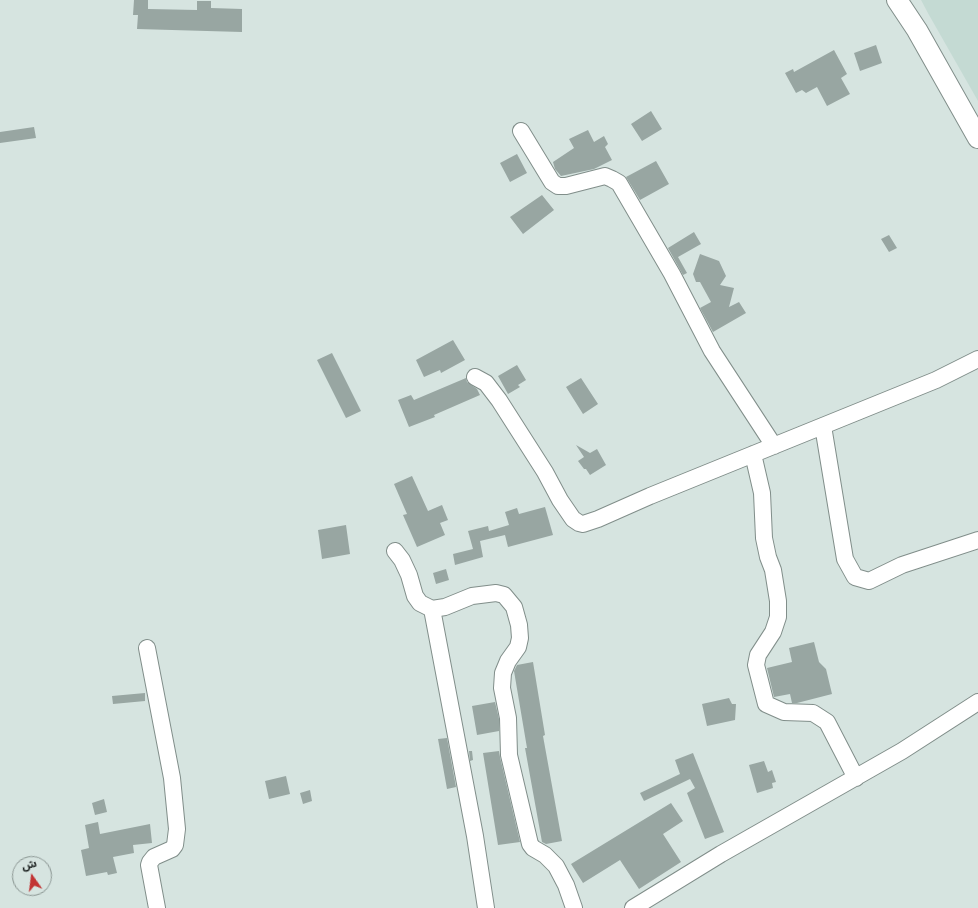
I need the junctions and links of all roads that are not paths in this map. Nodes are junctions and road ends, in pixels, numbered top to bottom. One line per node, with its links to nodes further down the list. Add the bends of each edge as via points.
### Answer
1 (897, 0): 3 (main road)
2 (904, 0): 3 (main road)
3 (917, 30): 5 (main road)
4 (521, 131): 9 (street, via 552,182 558,186 605,176 619,183 672,274 712,351)
5 (978, 138)
6 (978, 359): 8 (street, via 936,380)
7 (475, 377): 10 (street, via 486,383 499,400 560,500 573,519 579,523 598,519)
8 (823, 426): 9 (street); 11 (street, via 845,559 855,577 869,581 902,565)
9 (774, 446): 10 (street)
10 (753, 454): 16 (street, via 762,493 764,538 778,601 778,617 773,632 758,655 756,665 766,704 784,712 813,713 827,722)
11 (978, 540)
12 (395, 551): 13 (street, via 402,560 415,596 420,603)
13 (432, 609): 18 (street); 19 (street, via 445,607 472,596 496,593 504,595 514,607 520,625 520,638 518,647 503,673 502,688 508,718 509,755 530,844 556,866)
14 (147, 648): 17 (street, via 172,778 177,829 172,849 154,857 149,865)
15 (978, 702): 16 (street)
16 (856, 778): 20 (street, via 721,854)
17 (156, 908)
18 (486, 908)
19 (574, 908)
20 (633, 908)

